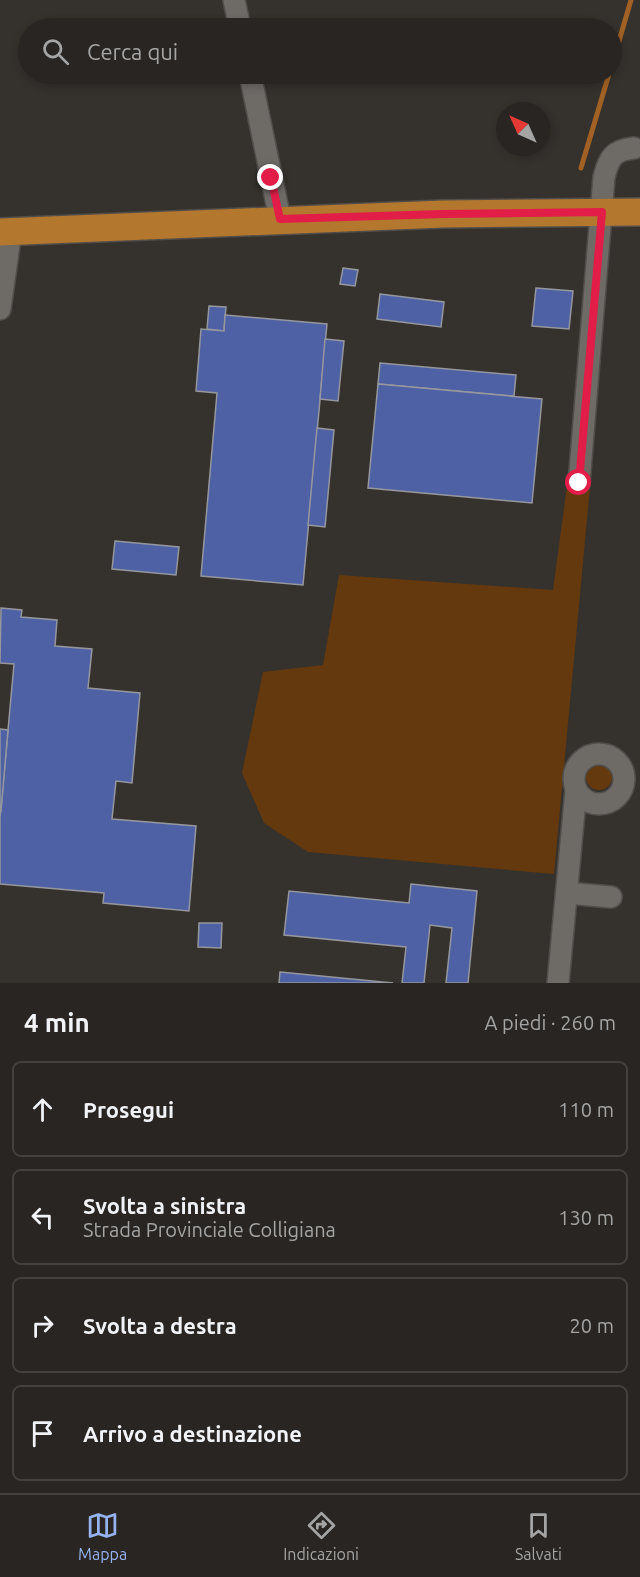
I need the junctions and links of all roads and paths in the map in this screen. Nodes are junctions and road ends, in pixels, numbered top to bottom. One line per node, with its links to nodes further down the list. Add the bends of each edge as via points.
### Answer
1 (234, 0): 2 (street)
2 (238, 18)
3 (252, 84): 7 (street)
4 (634, 148): 5 (street, via 618,151 609,160)
5 (602, 212): 6 (main road); 7 (main road); 10 (street)
6 (640, 212)
7 (280, 219): 8 (main road)
8 (5, 232): 9 (street)
9 (0, 309)
10 (579, 483)
11 (576, 790): 12 (street)
12 (567, 893): 13 (street); 14 (street)
13 (611, 897)
14 (558, 983)

